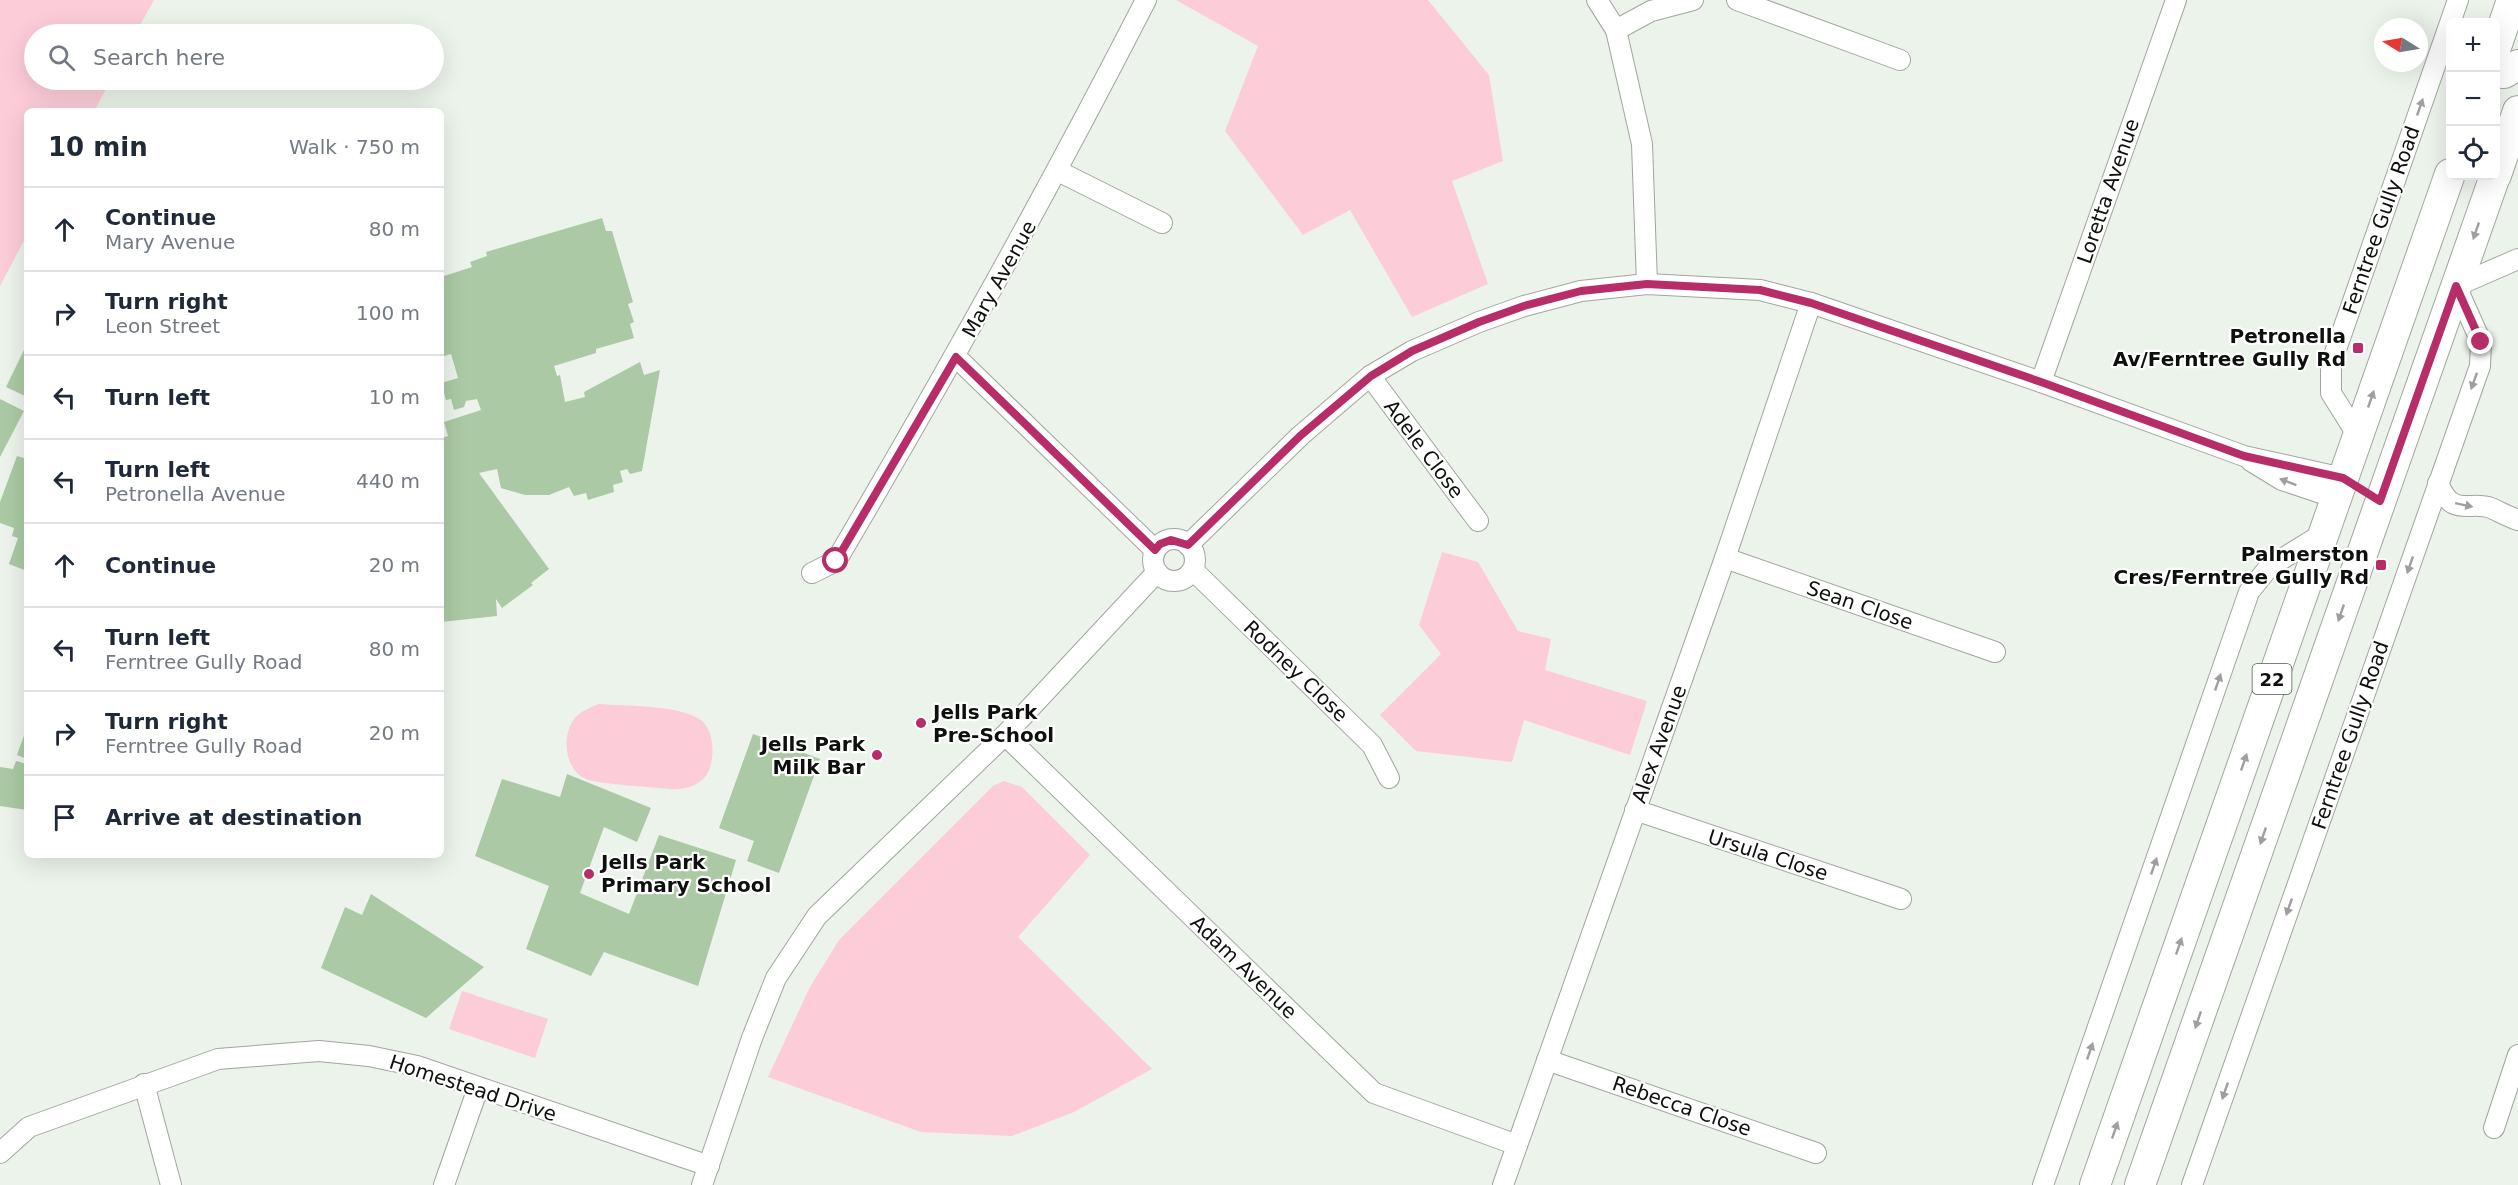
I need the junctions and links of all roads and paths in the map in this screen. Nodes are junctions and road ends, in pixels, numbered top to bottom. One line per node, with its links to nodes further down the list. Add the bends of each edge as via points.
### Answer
1 (1146, 0): 15 (street, Mary Avenue)
2 (1597, 0): 8 (street)
3 (1693, 0): 8 (street, via 1651,11)
4 (1737, 0): 10 (street)
5 (2176, 0): 25 (street, Loretta Avenue)
6 (2458, 0): 26 (street, Ferntree Gully Road, one-way to 6, via 2331,393 2331,364)
7 (2512, 0): 9 (main road)
8 (1616, 30): 20 (street, via 1642,144)
9 (2500, 35)
10 (1900, 60)
11 (2518, 65): 12 (main road)
12 (2500, 72)
13 (2518, 111): 14 (main road, 22)
14 (2500, 161)
15 (1058, 171): 18 (street); 23 (street, Mary Avenue)
16 (2449, 180): 26 (main road, 22, one-way to 16)
17 (2493, 180): 21 (main road, 22, one-way to 21)
18 (1162, 223)
19 (2518, 259): 21 (street)
20 (1647, 284): 22 (street, via 1760,290); 24 (street, via 1581,291 1524,306 1412,351)
21 (2456, 286): 27 (street, Ferntree Gully Road, one-way to 27, via 2477,330 2480,366); 29 (main road, 22)
22 (1811, 303): 25 (street); 35 (street, Alex Avenue)
23 (956, 357): 34 (street); 38 (street, Mary Avenue, via 836,561)
24 (1371, 376): 31 (street, Adele Close); 33 (street, via 1300,436)
25 (2041, 382): 28 (street, via 2244,456 2282,480)
26 (2358, 436): 28 (main road, 22)
27 (2438, 483): 30 (street, one-way to 30, via 2452,502 2468,508 2490,508); 60 (street, Ferntree Gully Road, one-way to 60)
28 (2340, 488): 29 (main road); 32 (main road, 22)
29 (2380, 501): 59 (main road, 22, one-way to 59)
30 (2518, 520)
31 (1478, 521)
32 (2324, 533): 57 (street, one-way to 32, via 2249,592 2269,567); 58 (main road, 22, one-way to 32)
33 (1188, 545): 34 (street, via 1171,540); 36 (street, via 1195,561)
34 (1155, 550): 37 (street)
35 (1725, 558): 39 (street, Sean Close); 42 (street, Alex Avenue)
36 (1192, 570): 37 (street, via 1188,576 1174,581); 41 (street, Rodney Close, via 1372,745)
37 (1157, 572): 40 (street)
38 (812, 573)
39 (1995, 652)
40 (1005, 735): 49 (street, Adam Avenue, via 1374,1093); 52 (street, via 817,916 776,978)
41 (1389, 778)
42 (1635, 810): 43 (street, Ursula Close); 45 (street, Alex Avenue)
43 (1901, 899)
44 (2518, 1054): 48 (street)
45 (1547, 1060): 49 (street, Alex Avenue); 51 (street, Rebecca Close)
46 (144, 1084): 47 (street, Homestead Drive, via 218,1059 319,1051 417,1066); 50 (street, Homestead Drive, via 29,1127); 53 (street)
47 (478, 1088): 52 (street, Homestead Drive); 54 (street)
48 (2494, 1128)
49 (1517, 1145): 56 (street, Alex Avenue)
50 (0, 1153)
51 (1816, 1153)
52 (709, 1166): 55 (street)
53 (171, 1185)
54 (444, 1185)
55 (702, 1185)
56 (1503, 1185)
57 (2043, 1185)
58 (2096, 1185)
59 (2140, 1185)
60 (2192, 1185)

